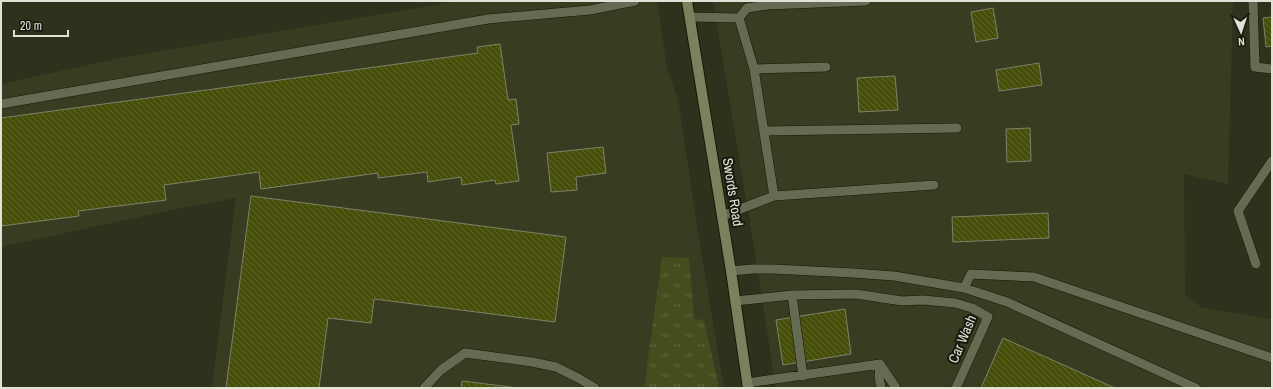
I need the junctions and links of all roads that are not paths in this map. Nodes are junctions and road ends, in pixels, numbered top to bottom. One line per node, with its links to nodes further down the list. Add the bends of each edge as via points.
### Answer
1 (635, 1): 10 (lane, via 590,10 488,19)
2 (687, 1): 5 (main road, Swords Road)
3 (866, 1): 6 (lane, via 767,5 747,8)
4 (1253, 1): 8 (lane, via 1255,67)
5 (690, 17): 6 (lane); 16 (main road, Swords Road)
6 (739, 18): 9 (lane)
7 (826, 68): 9 (lane)
8 (1272, 69)
9 (754, 70): 12 (lane)
10 (1, 104)
11 (957, 128): 12 (lane)
12 (764, 131): 15 (lane)
13 (1272, 161): 17 (lane, via 1238,211)
14 (934, 185): 15 (lane)
15 (774, 196): 16 (lane)
16 (722, 216): 18 (main road, Swords Road)
17 (1256, 264)
18 (731, 271): 19 (lane, via 773,269 853,273 894,276); 21 (main road, Swords Road)
19 (964, 288): 22 (lane, via 971,274 1034,277); 33 (lane, via 1007,302)
20 (792, 295): 21 (lane); 24 (lane); 32 (lane, Car Wash, via 856,294 902,301 955,303 972,308 988,317)
21 (736, 301): 26 (main road, Swords Road)
22 (1272, 358)
23 (880, 364): 24 (lane); 30 (lane); 31 (lane)
24 (803, 376): 25 (lane)
25 (784, 378): 26 (lane); 29 (lane)
26 (747, 385)
27 (424, 388): 28 (lane, via 441,370 465,353 556,367)
28 (595, 388)
29 (785, 388)
30 (881, 388)
31 (896, 388)
32 (956, 388)
33 (1196, 388)

